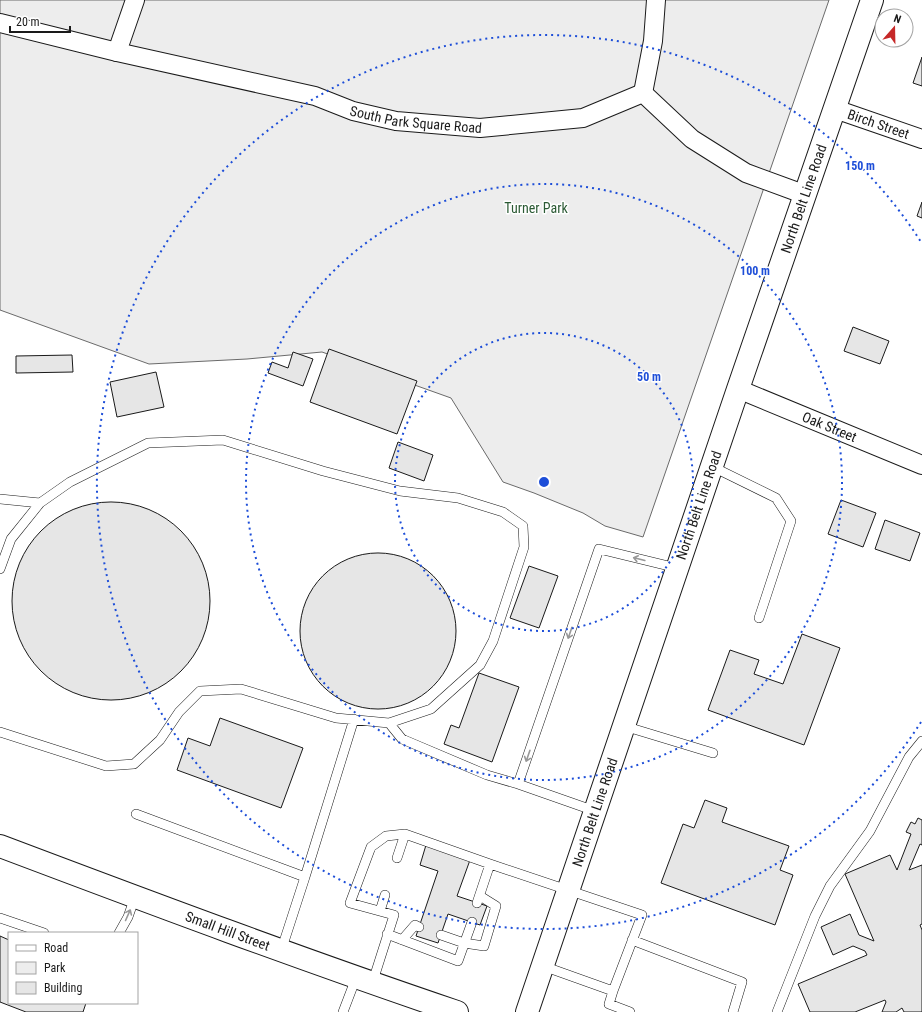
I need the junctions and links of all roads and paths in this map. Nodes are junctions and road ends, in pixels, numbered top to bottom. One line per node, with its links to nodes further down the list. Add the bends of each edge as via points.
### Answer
1 (135, 0): 5 (street)
2 (656, 0): 6 (street, via 653,41)
3 (872, 0): 7 (main road, North Belt Line Road)
4 (0, 23): 5 (street, South Park Square Road)
5 (117, 52): 6 (street, South Park Square Road, via 315,96 352,111 396,121 480,128 583,118)
6 (643, 92): 9 (street, via 698,143 746,172)
7 (835, 109): 8 (street, Birch Street); 9 (main road, North Belt Line Road)
8 (922, 139)
9 (806, 195): 10 (main road, North Belt Line Road)
10 (738, 389): 11 (street, Oak Street); 12 (main road, North Belt Line Road)
11 (922, 465)
12 (711, 466): 15 (main road, North Belt Line Road); 17 (lane, via 776,498 791,521)
13 (0, 499): 14 (lane)
14 (40, 503): 16 (lane, via 11,539); 19 (lane, via 70,482 148,443 223,440 323,471 400,491 458,498 502,512 523,526 524,547 493,641 480,665 431,708)
15 (677, 568): 20 (main road, North Belt Line Road); 24 (lane, one-way to 24, via 599,549)
16 (0, 569)
17 (759, 618)
18 (354, 720): 19 (lane); 21 (lane, via 336,718 241,688 200,691 180,712 160,740 134,764 106,766); 31 (lane)
19 (389, 723): 24 (lane, via 402,739 487,775)
20 (624, 726): 23 (lane); 25 (main road, North Belt Line Road)
21 (0, 732)
22 (922, 741): 55 (lane, via 909,757 870,831 830,886 815,916)
23 (713, 753)
24 (518, 784): 25 (lane)
25 (595, 811): 32 (main road, North Belt Line Road)
26 (136, 814): 31 (lane)
27 (405, 834): 29 (lane); 30 (lane); 35 (lane, via 386,836 371,846 350,903)
28 (0, 846): 34 (main road, Small Hill Street)
29 (397, 858)
30 (490, 864): 32 (lane); 45 (lane, via 479,899 496,906 484,946)
31 (305, 877): 46 (lane)
32 (568, 890): 44 (lane, via 642,915); 47 (main road, North Belt Line Road)
33 (386, 895): 35 (lane)
34 (135, 897): 40 (lane, one-way to 34); 46 (main road, Small Hill Street)
35 (380, 911): 41 (lane, via 394,915)
36 (0, 918): 39 (lane)
37 (472, 922): 45 (lane)
38 (419, 927): 43 (lane, via 415,925)
39 (41, 932)
40 (120, 932)
41 (388, 934): 43 (lane); 48 (lane)
42 (441, 935): 45 (lane)
43 (402, 940): 45 (lane, via 458,961)
44 (632, 940): 49 (lane); 54 (lane, via 742,982)
45 (464, 943)
46 (281, 951): 48 (main road, Small Hill Street)
47 (543, 966): 49 (lane); 52 (main road, North Belt Line Road)
48 (364, 981): 50 (lane); 51 (main road, Small Hill Street)
49 (613, 991): 53 (lane, via 610,1004)
50 (343, 1012)
51 (457, 1012)
52 (527, 1012)
53 (630, 1012)
54 (733, 1012)
55 (777, 1012)

